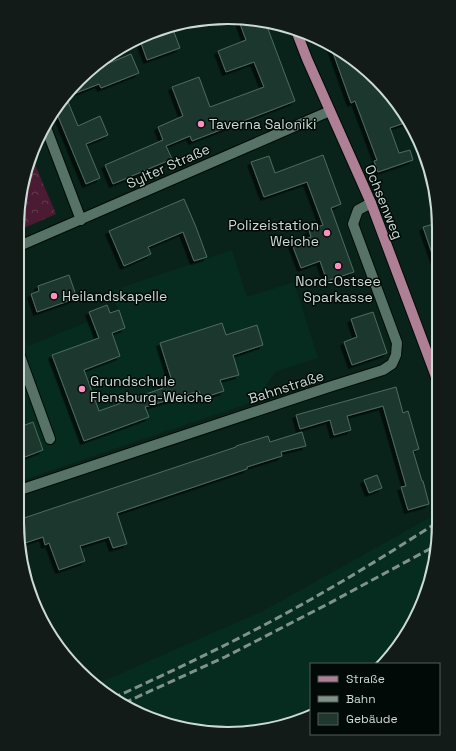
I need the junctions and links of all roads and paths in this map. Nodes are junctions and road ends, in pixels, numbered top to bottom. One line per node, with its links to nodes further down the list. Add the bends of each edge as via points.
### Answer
1 (299, 37): 2 (main road, Ochsenweg)
2 (330, 111): 4 (main road, Ochsenweg); 5 (street, Sylter Straße)
3 (48, 131): 5 (street)
4 (371, 203): 7 (main road, Ochsenweg); 10 (street, Bahnstraße, via 358,210 353,224 397,342 392,364 384,370)
5 (81, 220): 6 (street, Sylter Straße)
6 (24, 244)
7 (432, 364)
8 (24, 367): 9 (street)
9 (50, 439)
10 (24, 489)

